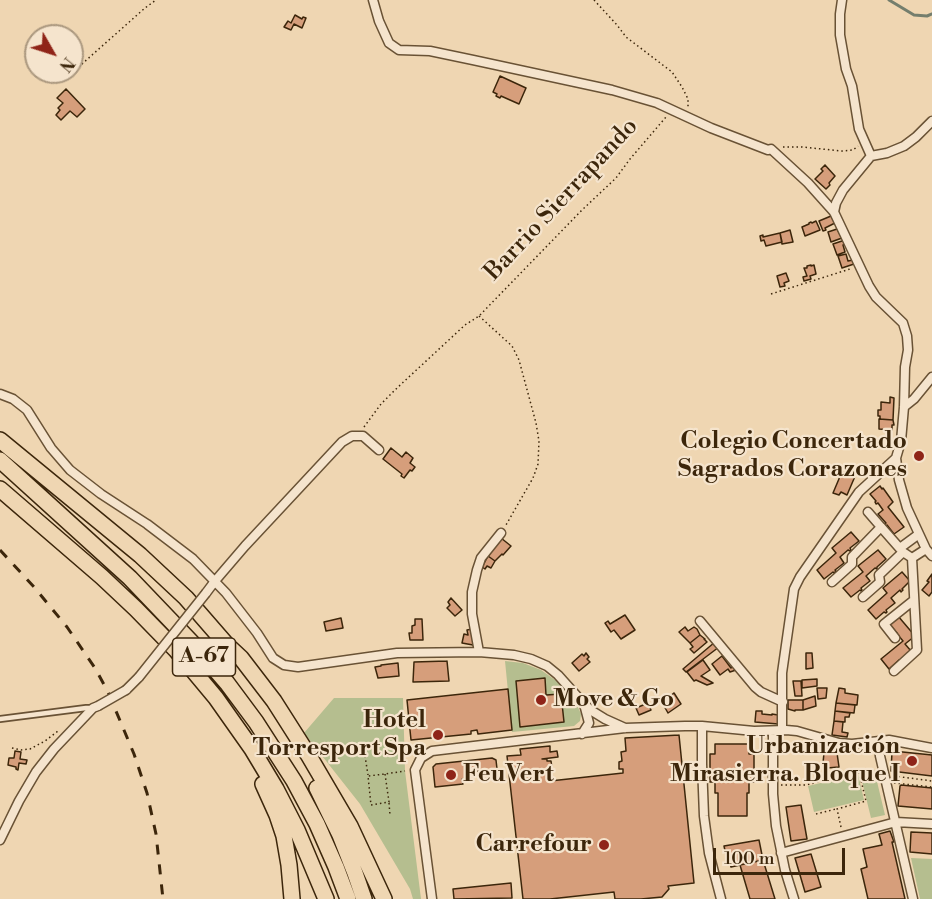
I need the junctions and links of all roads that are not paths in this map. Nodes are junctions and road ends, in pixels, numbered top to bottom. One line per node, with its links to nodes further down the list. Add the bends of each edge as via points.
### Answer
1 (373, 0): 5 (street, Barrio Sierrapando, via 389,43 399,50 429,51 657,103 771,149)
2 (842, 0): 4 (street, via 840,35 846,69 859,129)
3 (932, 121): 4 (street, via 904,146)
4 (871, 156): 5 (street, via 843,189)
5 (834, 212): 8 (street, Barrio Sierrapando, via 873,292 903,323 908,350)
6 (932, 377): 8 (street)
7 (0, 394): 21 (street, via 27,410 70,470 172,542)
8 (904, 407): 11 (street, Barrio Sierrapando)
9 (0, 440): 27 (highway, via 140,555 192,604)
10 (379, 450): 21 (street, via 360,435 342,442)
11 (896, 458): 17 (street, Barrio Sierrapando, via 907,508); 31 (street, via 859,492 794,589 782,673)
12 (0, 460): 49 (highway, A-67, via 130,578 227,683 294,781 317,824)
13 (0, 489): 28 (highway, A-67, via 102,577)
14 (868, 512): 15 (street)
15 (881, 527): 18 (street); 22 (street)
16 (501, 532): 29 (street, via 481,558 472,592)
17 (919, 534): 18 (street); 19 (street, Barrio Sierrapando)
18 (901, 550): 20 (street); 23 (street, via 879,574 879,582)
19 (929, 553): 20 (street, Barrio Sierrapando)
20 (912, 558): 24 (street)
21 (215, 581): 29 (street, via 273,658 284,665 298,667 397,653); 33 (street, bridge, via 139,678)
22 (832, 582)
23 (863, 597)
24 (914, 600): 26 (street, via 884,624); 30 (street, via 917,650)
25 (700, 621): 31 (street, via 755,687)
26 (895, 638)
27 (226, 644): 50 (highway, via 284,729 317,787); 51 (highway, via 262,685 309,756 350,826)
28 (176, 651): 47 (highway, via 264,786 285,843); 48 (highway, A-67, via 228,714 263,767 297,830)
29 (479, 652): 32 (street, via 531,659 547,666)
30 (894, 671)
31 (783, 702): 38 (street)
32 (584, 704): 34 (street); 37 (street)
33 (96, 707): 35 (lane); 45 (street, via 36,772)
34 (587, 713): 39 (street); 40 (street, via 589,723)
35 (0, 719)
36 (702, 726): 37 (street); 38 (street); 53 (street, via 704,816)
37 (625, 729): 39 (street)
38 (778, 731): 41 (street, via 797,731 839,743); 46 (street, via 774,786)
39 (600, 732): 40 (street)
40 (582, 734): 52 (street, via 432,751 421,758 415,770)
41 (880, 741): 42 (street); 43 (street)
42 (932, 748)
43 (896, 822): 44 (street); 46 (street); 55 (street)
44 (932, 824)
45 (0, 840)
46 (781, 853): 54 (street)
47 (292, 899)
48 (326, 899)
49 (348, 899)
50 (364, 899)
51 (384, 899)
52 (432, 899)
53 (721, 899)
54 (794, 899)
55 (913, 899)

